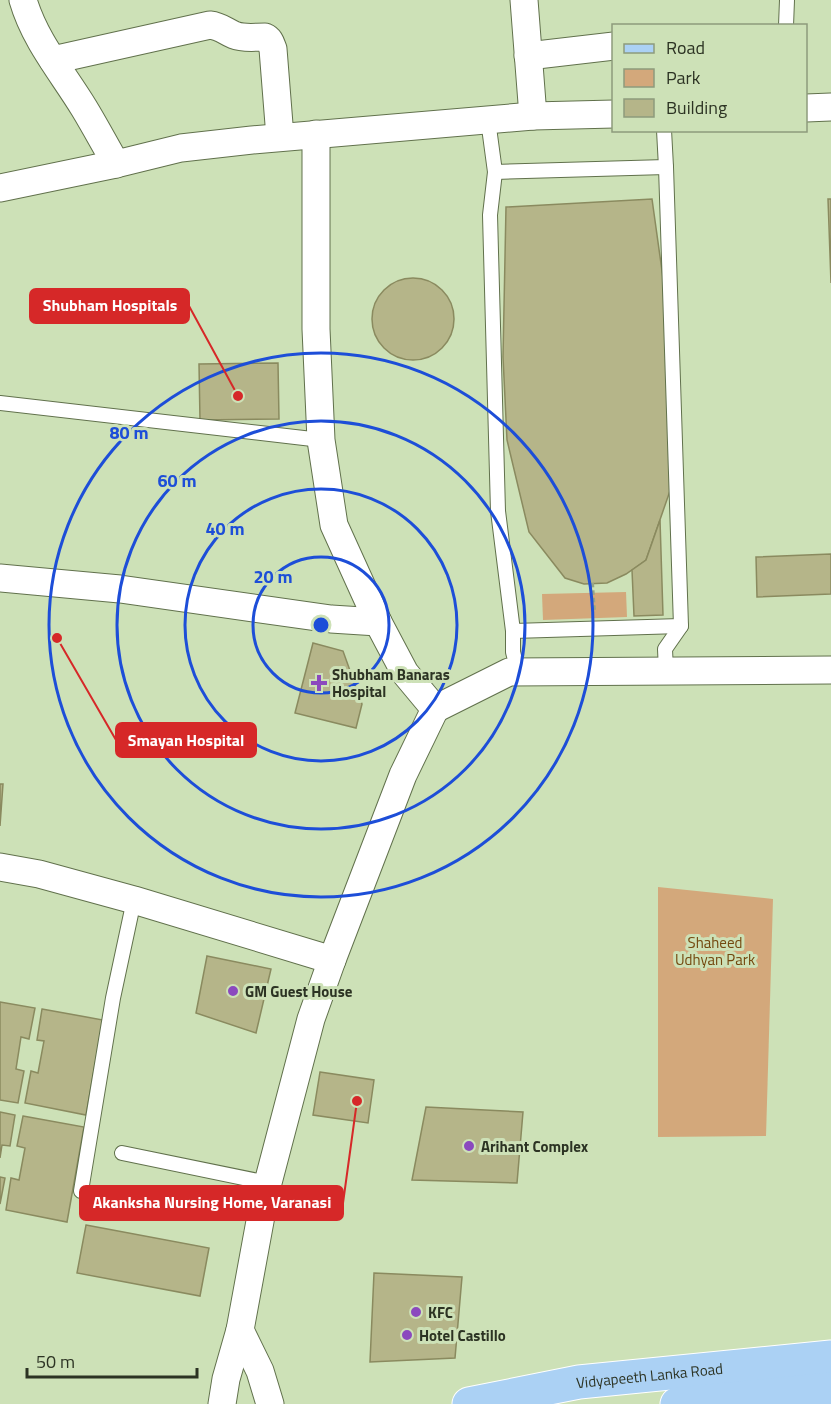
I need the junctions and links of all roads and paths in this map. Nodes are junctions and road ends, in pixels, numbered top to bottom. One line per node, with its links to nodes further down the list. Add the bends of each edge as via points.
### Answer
1 (23, 0): 7 (street, via 29,19)
2 (524, 0): 6 (street)
3 (787, 0): 4 (lane)
4 (786, 24)
5 (612, 46): 6 (street)
6 (528, 56): 11 (street)
7 (53, 60): 15 (street, via 210,25 241,37 265,37 273,49); 16 (street)
8 (831, 107): 9 (street)
9 (807, 108)
10 (612, 114): 11 (street)
11 (533, 116): 12 (street)
12 (488, 120): 14 (street); 18 (lane)
13 (664, 132): 17 (lane)
14 (316, 135): 15 (street); 21 (street, via 316,329)
15 (280, 137): 16 (street, via 181,148)
16 (116, 164): 19 (street)
17 (666, 167): 18 (lane); 25 (lane)
18 (495, 172): 27 (lane, via 490,215 498,511)
19 (0, 188)
20 (0, 402): 21 (lane)
21 (321, 440): 24 (street, via 334,525)
22 (0, 578): 24 (street)
23 (592, 584): 26 (path)
24 (378, 622): 31 (street, via 405,673)
25 (681, 626): 26 (lane); 29 (lane, via 665,649)
26 (595, 629): 27 (lane)
27 (513, 631): 30 (lane, via 513,652)
28 (831, 670): 29 (street)
29 (666, 671): 30 (street)
30 (519, 672): 31 (street, via 509,672)
31 (435, 709): 34 (street, via 403,775)
32 (0, 867): 33 (street)
33 (134, 900): 34 (street); 37 (lane, via 113,998)
34 (332, 960): 36 (street, via 310,1019)
35 (122, 1153): 36 (lane)
36 (268, 1183): 38 (street)
37 (81, 1191)
38 (240, 1330): 42 (street); 43 (street, via 260,1371)
39 (831, 1357): 41 (main road, Vidyapeeth Lanka Road)
40 (831, 1389): 45 (main road, Vidyapeeth Lanka Road)
41 (581, 1393): 44 (main road, Vidyapeeth Lanka Road)
42 (222, 1404)
43 (270, 1404)
44 (468, 1404)
45 (677, 1404)

